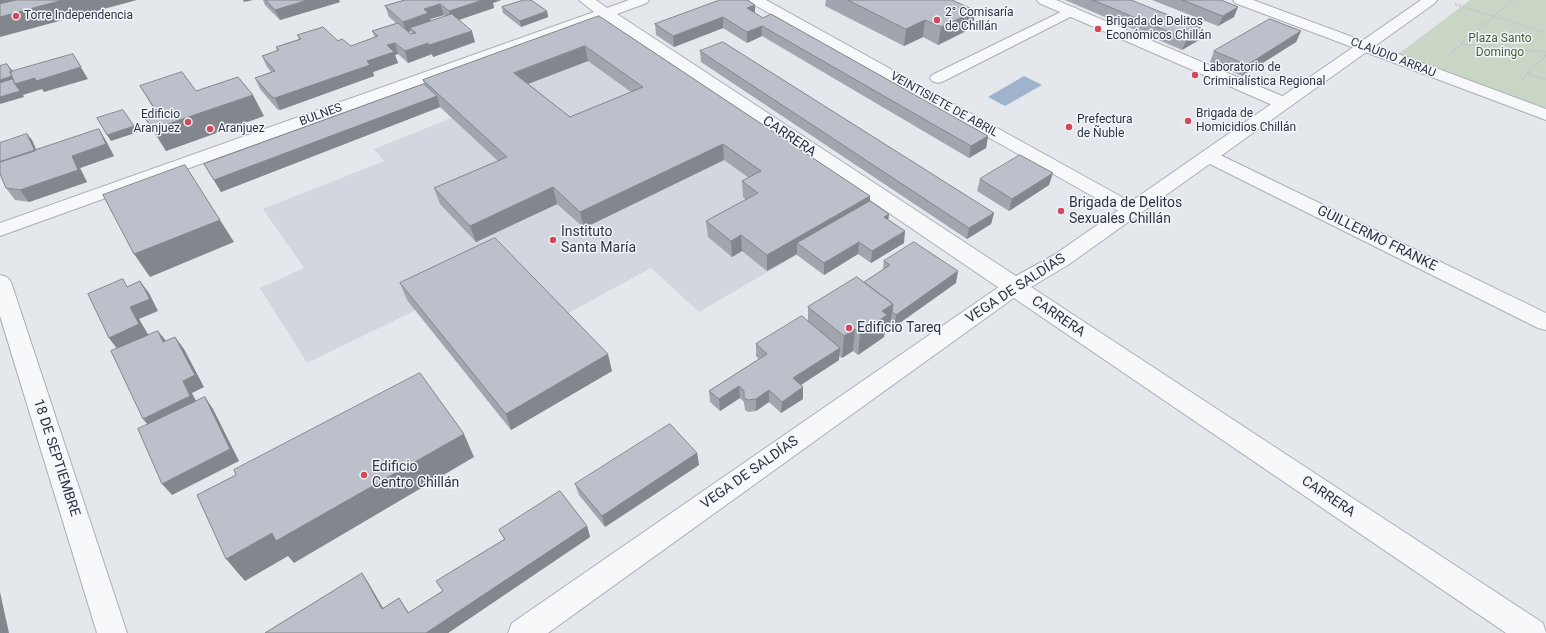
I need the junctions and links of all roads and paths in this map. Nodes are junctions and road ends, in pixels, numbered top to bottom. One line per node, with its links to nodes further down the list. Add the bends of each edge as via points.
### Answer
1 (586, 0): 10 (street, CARRERA)
2 (642, 0): 10 (street, BULNES)
3 (756, 0): 25 (street, VEINTISIETE DE ABRIL)
4 (1044, 0): 9 (street)
5 (1240, 0): 14 (street, CLAUDIO ARRAU)
6 (1430, 0): 14 (street, VEGA DE SALDÍAS)
7 (1513, 0): 11 (path)
8 (1450, 2): 11 (path)
9 (1071, 12): 19 (street); 22 (street)
10 (605, 13): 26 (street, BULNES); 28 (street, CARRERA)
11 (1493, 16): 12 (path); 13 (path)
12 (1546, 33)
13 (1461, 44): 15 (path); 17 (path, via 1446,57)
14 (1364, 47): 17 (street, CLAUDIO ARRAU); 22 (street, VEGA DE SALDÍAS)
15 (1546, 52)
16 (1546, 55): 18 (path)
17 (1418, 67): 23 (street, CLAUDIO ARRAU)
18 (1528, 74): 20 (path); 21 (path)
19 (938, 78)
20 (1546, 80)
21 (1519, 83)
22 (1284, 103): 24 (street, VEGA DE SALDÍAS)
23 (1546, 115)
24 (1208, 156): 25 (street, VEGA DE SALDÍAS); 29 (street, GUILLERMO FRANKE)
25 (1131, 210): 28 (street, VEGA DE SALDÍAS, via 1048,269)
26 (0, 230)
27 (0, 282): 30 (street, 18 DE SEPTIEMBRE)
28 (1014, 287): 31 (street, VEGA DE SALDÍAS); 32 (street, CARRERA)
29 (1546, 322)
30 (112, 633)
31 (523, 633)
32 (1532, 633)

